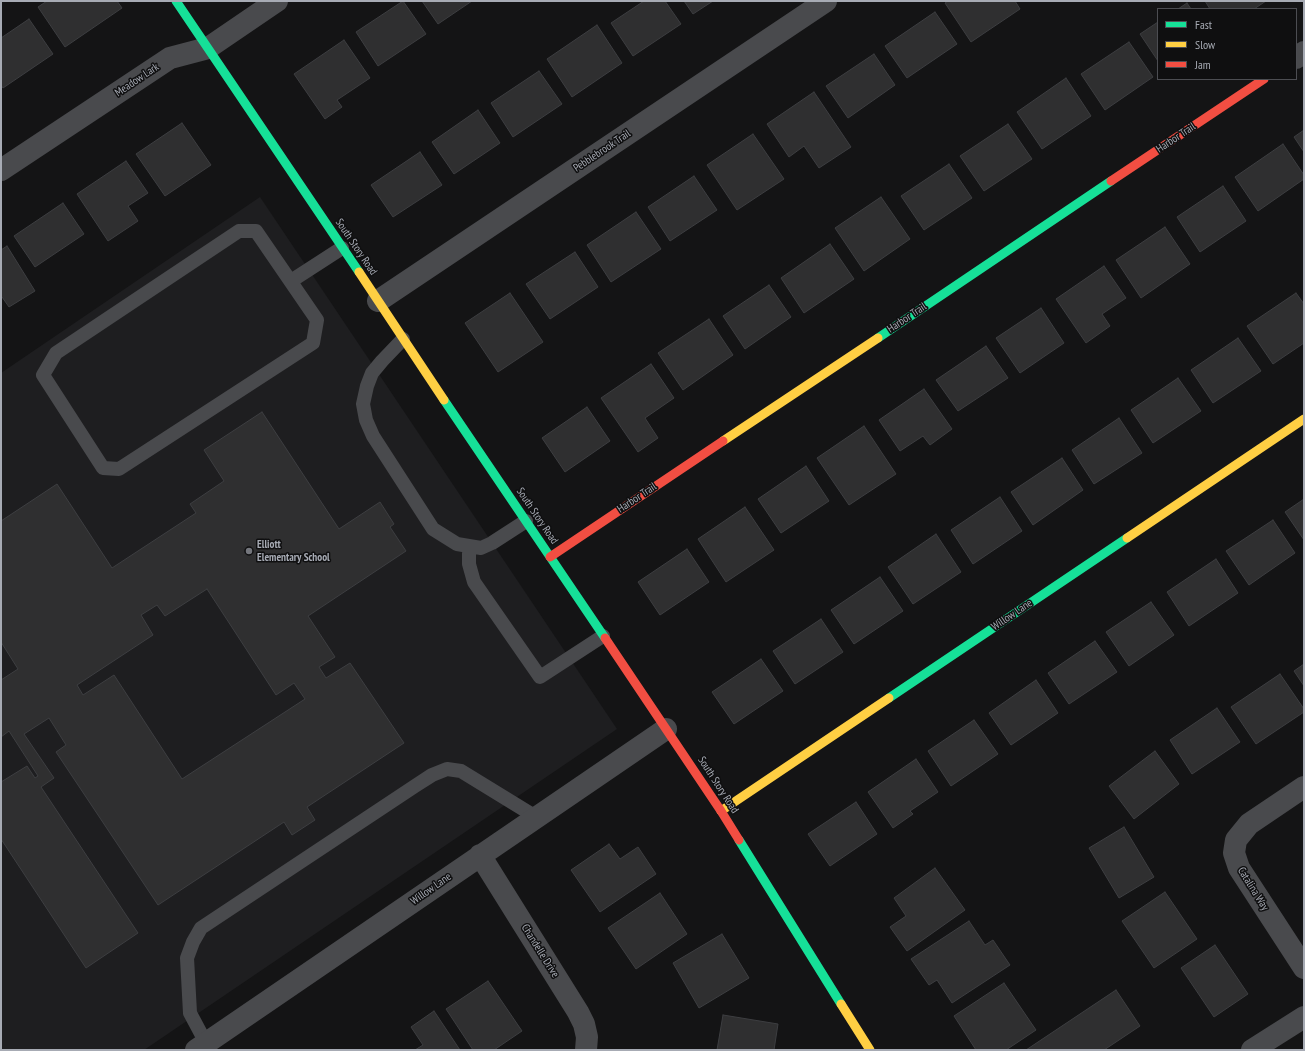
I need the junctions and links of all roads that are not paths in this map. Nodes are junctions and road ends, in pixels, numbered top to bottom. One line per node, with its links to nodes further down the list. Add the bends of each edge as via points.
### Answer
1 (176, 1): 4 (street, South Story Road)
2 (277, 1): 4 (street, Meadow Lark)
3 (826, 1): 9 (street, Pebblebrook Trail)
4 (208, 48): 6 (street, Meadow Lark, via 170,58); 7 (street, South Story Road)
5 (1263, 80): 14 (street, Harbor Trail)
6 (1, 170)
7 (342, 248): 8 (lane); 9 (street, South Story Road)
8 (291, 281): 8 (lane, via 256,231 239,231 56,353 43,374 103,468 119,469 313,343 317,320)
9 (378, 301): 10 (street, South Story Road)
10 (403, 339): 12 (street, South Story Road); 13 (lane, via 372,373 363,404 366,420 373,436 433,529 457,544)
11 (1304, 419): 18 (street, Willow Lane)
12 (526, 520): 13 (lane, via 481,548); 14 (street, South Story Road)
13 (468, 546): 15 (lane, via 474,582 540,678)
14 (550, 557): 15 (street, South Story Road)
15 (603, 636): 16 (street, South Story Road)
16 (666, 729): 18 (street, South Story Road); 19 (street, Willow Lane)
17 (1304, 787): 21 (street, Catalina Way, via 1249,824 1236,840 1234,853 1239,868)
18 (720, 811): 25 (street, South Story Road)
19 (536, 817): 20 (street, Willow Lane); 23 (lane, via 461,771 447,769 426,779 201,928 187,958 190,1013)
20 (480, 856): 23 (street, Willow Lane); 24 (street, Chandelle Drive, via 578,1012 587,1037)
21 (1304, 968)
22 (1304, 1017): 26 (street)
23 (201, 1047)
24 (586, 1050)
25 (870, 1050)
26 (1252, 1050)

